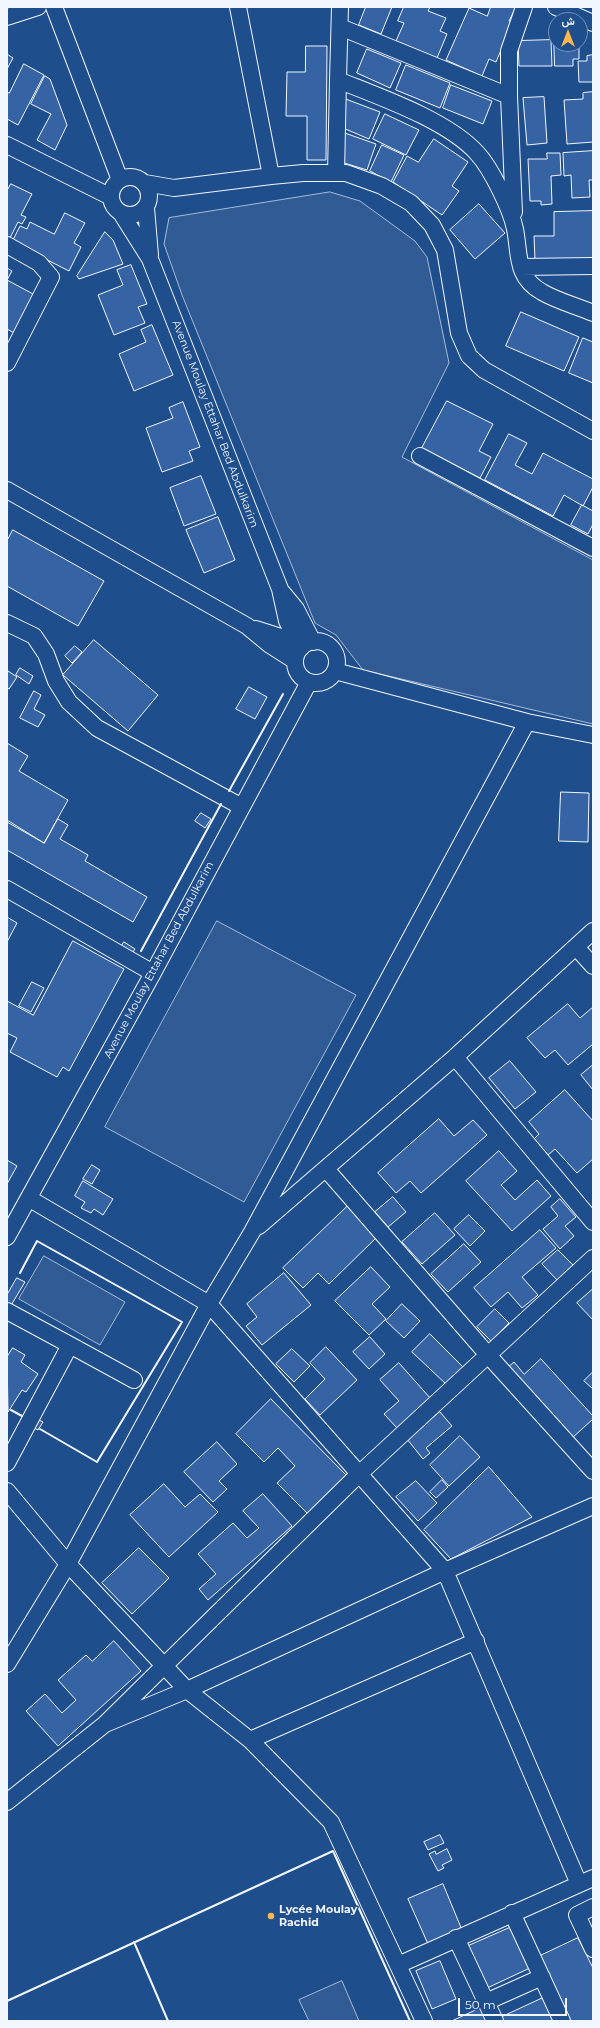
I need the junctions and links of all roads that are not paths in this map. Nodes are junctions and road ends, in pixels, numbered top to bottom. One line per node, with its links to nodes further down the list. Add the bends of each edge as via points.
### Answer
1 (38, 7): 7 (street)
2 (54, 7): 15 (street)
3 (238, 7): 14 (street)
4 (340, 7): 9 (street)
5 (524, 7): 11 (street, via 509,52)
6 (556, 7): 8 (street)
7 (7, 17)
8 (593, 24)
9 (340, 27): 10 (street); 11 (street)
10 (338, 80): 13 (street); 21 (street, via 404,107 460,137 478,154 505,198)
11 (509, 96): 21 (street)
12 (7, 145): 18 (street)
13 (336, 173): 14 (street); 29 (street, via 346,173 382,186 411,203 432,225 445,250 459,333 469,356 484,370)
14 (270, 176): 17 (street)
15 (120, 180): 16 (street, via 132,177); 18 (street, via 112,190)
16 (145, 183): 17 (street); 19 (street, via 149,192)
17 (174, 188): 19 (street)
18 (111, 197): 20 (street, via 116,209)
19 (148, 205): 20 (street, via 132,216); 23 (street, Avenue Moulay Ettahar Bed Abdulkarim)
20 (122, 214): 23 (street, Avenue Moulay Ettahar Bed Abdulkarim)
21 (515, 228): 25 (street)
22 (7, 245): 27 (street, via 39,263 51,277)
23 (150, 259): 34 (street, Avenue Moulay Ettahar Bed Abdulkarim, via 280,589 287,621)
24 (593, 266): 25 (street)
25 (521, 267): 26 (street, via 526,278 542,292)
26 (593, 313)
27 (13, 339): 28 (street)
28 (7, 363)
29 (593, 431)
30 (420, 456): 32 (street)
31 (7, 490): 34 (street, via 247,626 278,636)
32 (593, 548)
33 (7, 623): 39 (street, via 34,636 46,654 56,681 69,702 97,728)
34 (302, 650): 35 (street, via 320,642 331,647 337,659); 36 (street, via 298,674)
35 (335, 671): 36 (street, via 321,683); 37 (street)
36 (309, 682): 39 (street, Avenue Moulay Ettahar Bed Abdulkarim)
37 (527, 722): 38 (street); 49 (street)
38 (593, 735)
39 (242, 807): 44 (street, Avenue Moulay Ettahar Bed Abdulkarim)
40 (7, 889): 44 (street)
41 (593, 931): 42 (street)
42 (576, 947): 43 (street); 45 (street)
43 (593, 966)
44 (153, 973): 47 (street, Avenue Moulay Ettahar Bed Abdulkarim)
45 (455, 1057): 46 (street); 48 (street)
46 (326, 1168): 49 (street); 55 (street)
47 (30, 1199): 50 (street, Avenue Moulay Ettahar Bed Abdulkarim); 52 (street)
48 (593, 1222)
49 (252, 1232): 52 (street)
50 (7, 1237)
51 (593, 1258): 55 (street)
52 (209, 1304): 59 (street); 62 (street)
53 (7, 1311): 54 (street)
54 (70, 1345): 56 (street); 57 (street)
55 (488, 1355): 58 (street); 59 (street)
56 (134, 1380)
57 (7, 1463)
58 (593, 1471)
59 (358, 1475): 63 (street); 66 (street)
60 (7, 1491): 62 (street)
61 (593, 1506): 63 (street)
62 (68, 1564): 65 (street); 66 (street)
63 (445, 1571): 64 (street); 67 (street)
64 (476, 1641): 69 (street); 71 (street)
65 (7, 1664)
66 (164, 1666): 67 (street); 68 (street)
67 (187, 1690): 68 (street); 69 (street)
68 (105, 1724): 70 (street)
69 (250, 1740): 77 (street, via 331,1822)
70 (7, 1802)
71 (579, 1884): 73 (street); 74 (street)
72 (593, 1908): 74 (street)
73 (512, 1913): 75 (street); 78 (street)
74 (576, 1915): 76 (street)
75 (456, 1938): 77 (street); 79 (street)
76 (593, 1949)
77 (398, 1965): 80 (street)
78 (542, 1977): 79 (street); 82 (street)
79 (486, 2002): 81 (street)
80 (424, 2021)
81 (495, 2021)
82 (562, 2021)

